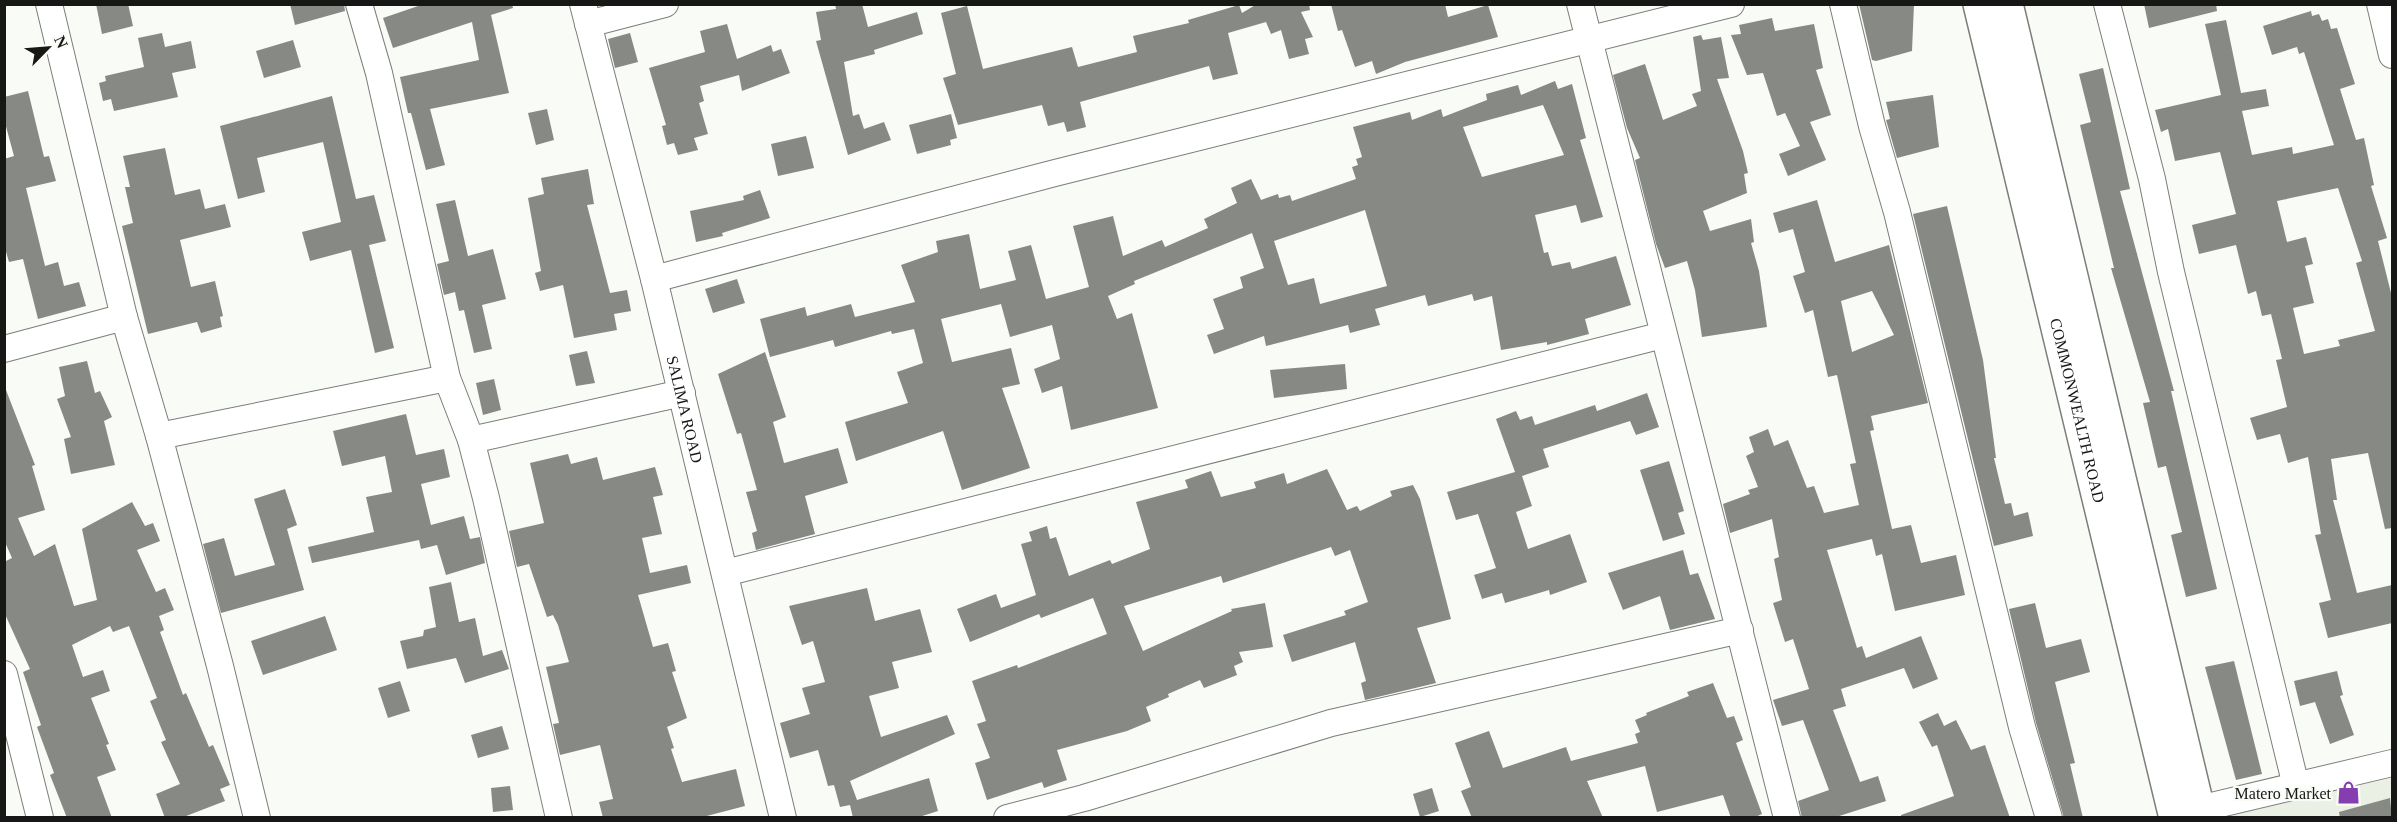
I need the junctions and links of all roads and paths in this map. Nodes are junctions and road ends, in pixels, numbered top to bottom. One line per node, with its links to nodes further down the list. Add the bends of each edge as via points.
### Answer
1 (49, 4): 15 (street)
2 (359, 4): 18 (street, via 384,94)
3 (665, 4): 11 (street)
4 (1580, 4): 12 (street)
5 (1731, 4): 12 (street)
6 (1843, 4): 34 (street, via 2022,727)
7 (1980, 4): 27 (main road, COMMONWEALTH ROAD)
8 (2006, 4): 27 (main road, COMMONWEALTH ROAD)
9 (2107, 4): 26 (street)
10 (2380, 4): 13 (street)
11 (585, 14): 14 (street, SALIMA ROAD)
12 (1589, 40): 14 (street, via 1056,173); 16 (street)
13 (2392, 55)
14 (654, 279): 19 (street, SALIMA ROAD)
15 (124, 317): 17 (street); 20 (street)
16 (1663, 335): 22 (street); 23 (street)
17 (4, 350)
18 (447, 378): 20 (street); 21 (street)
19 (682, 393): 21 (street); 22 (street, SALIMA ROAD)
20 (159, 436): 29 (street)
21 (471, 440): 30 (street)
22 (725, 573): 31 (street, SALIMA ROAD)
23 (1740, 630): 32 (street, via 1331,723); 33 (street)
24 (4, 674): 28 (street)
25 (2392, 763): 26 (street)
26 (2296, 786): 27 (street)
27 (2183, 815)
28 (40, 818)
29 (257, 818)
30 (559, 818)
31 (783, 818)
32 (1006, 818)
33 (1787, 818)
34 (2049, 818)

